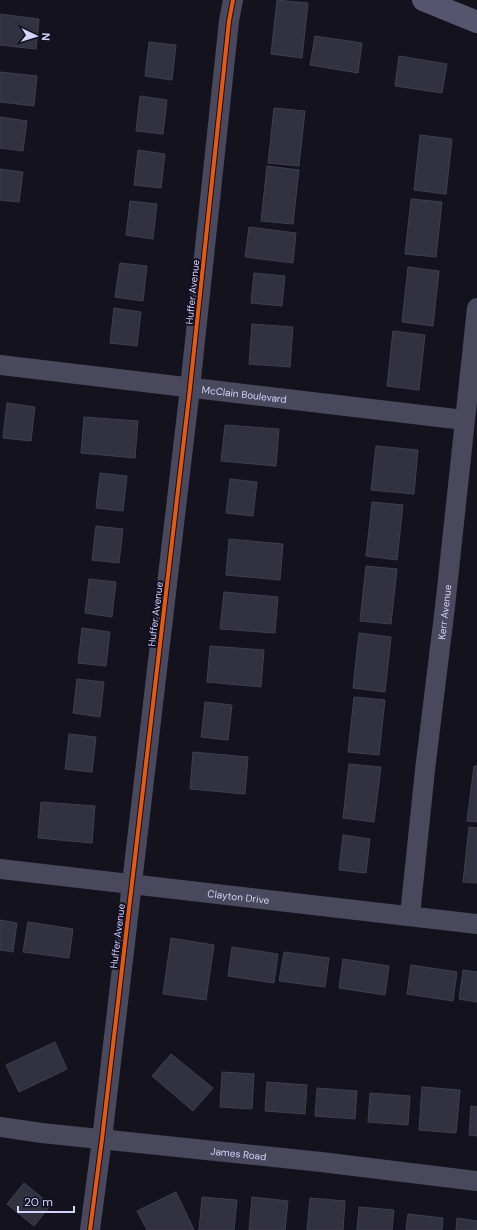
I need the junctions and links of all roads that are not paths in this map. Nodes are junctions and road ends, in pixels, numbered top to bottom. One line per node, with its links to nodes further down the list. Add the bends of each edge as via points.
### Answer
1 (233, 0): 6 (street, Huffer Avenue)
2 (423, 0): 3 (street)
3 (477, 22)
4 (477, 308): 7 (street, Kerr Avenue)
5 (0, 365): 6 (street, McClain Boulevard)
6 (190, 388): 7 (street, McClain Boulevard); 9 (street, Huffer Avenue)
7 (464, 420): 10 (street, Kerr Avenue)
8 (0, 869): 9 (street, Clayton Drive)
9 (131, 884): 10 (street, Clayton Drive); 13 (street, Huffer Avenue)
10 (410, 915): 11 (street, Clayton Drive)
11 (477, 924)
12 (0, 1127): 13 (street, James Road)
13 (102, 1139): 14 (street, James Road); 15 (street, Huffer Avenue)
14 (477, 1181)
15 (90, 1230)

